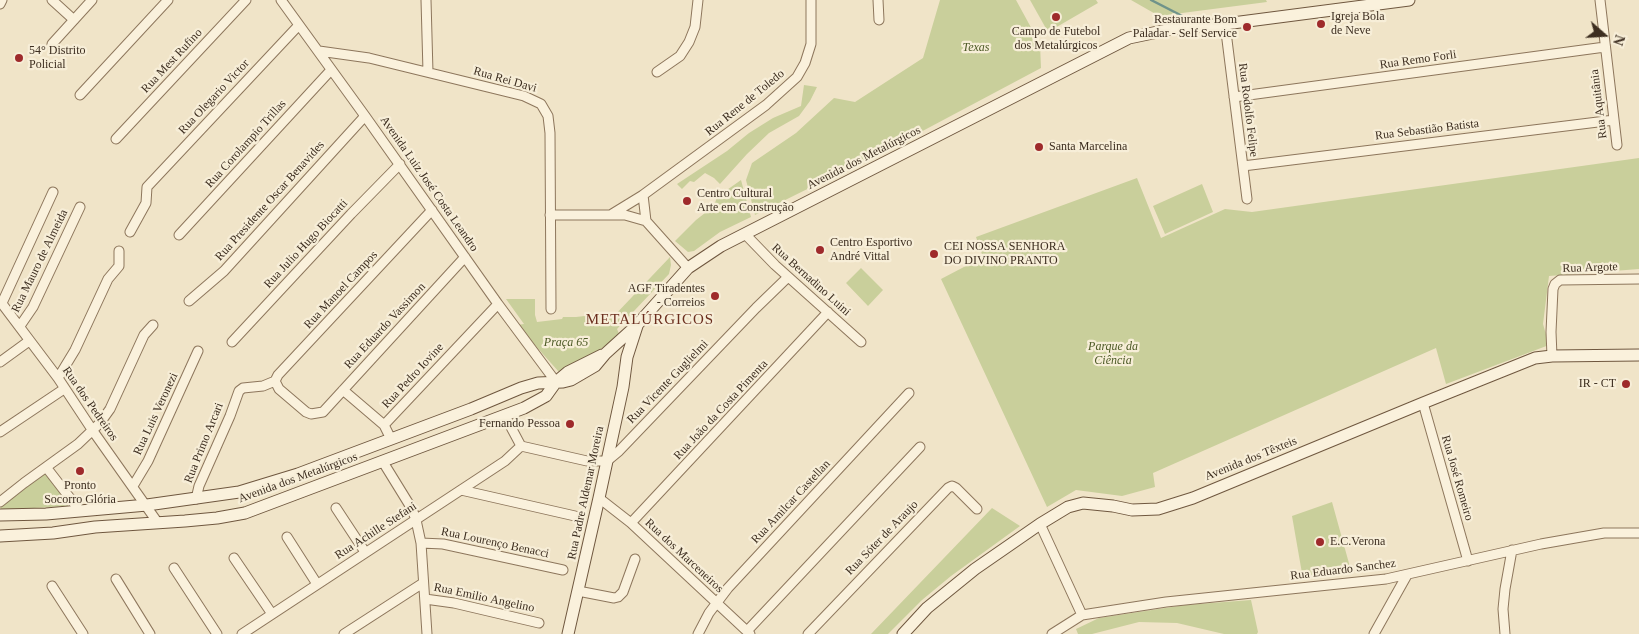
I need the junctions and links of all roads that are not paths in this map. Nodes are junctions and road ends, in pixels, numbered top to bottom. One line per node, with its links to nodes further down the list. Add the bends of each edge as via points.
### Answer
1 (52, 0): 12 (street)
2 (92, 0): 12 (street)
3 (168, 0): 22 (street)
4 (246, 0): 26 (street, Rua Mest Rufino)
5 (282, 0): 15 (street, Avenida Luiz José Costa Leandro)
6 (426, 0): 20 (street)
7 (698, 0): 21 (street, via 695,27 689,42 680,56)
8 (811, 0): 31 (street, Rua Rene de Toledo, via 811,44 806,63 796,77 766,105)
9 (878, 0): 13 (street)
10 (1409, 0): 14 (main road, Avenida dos Metalúrgicos)
11 (1600, 0): 17 (street, Rua Aquitânia)
12 (74, 20): 16 (street)
13 (879, 20)
14 (1224, 24): 23 (street, Rua Rodolfo Felipe); 39 (main road, Avenida dos Metalúrgicos, via 1172,29 1129,38)
15 (299, 25): 18 (street, Avenida Luiz José Costa Leandro); 38 (street, Rua Olegario Victor, via 147,187 146,203)
16 (52, 44)
17 (1605, 47): 23 (street, Rua Remo Forli); 25 (street, Rua Aquitânia)
18 (319, 52): 19 (street, Avenida Luiz José Costa Leandro); 20 (street, Rua Rei Davi, via 369,58)
19 (331, 70): 24 (street, Avenida Luiz José Costa Leandro); 40 (street, Rua Corolampio Trillas)
20 (428, 72): 36 (street, Rua Rei Davi, via 524,96 541,104 548,116 550,133)
21 (657, 72)
22 (80, 95)
23 (1234, 98): 29 (street, Rua Rodolfo Felipe)
24 (365, 116): 28 (street, Avenida Luiz José Costa Leandro); 46 (street, Rua Presidente Oscar Benavides, via 224,271)
25 (1614, 120): 27 (street, Rua Aquitânia); 29 (street, Rua Sebastião Batista)
26 (116, 139)
27 (1617, 146)
28 (400, 164): 34 (street, Avenida Luiz José Costa Leandro); 56 (street, Rua Julio Hugo Biocatti)
29 (1243, 166): 32 (street, Rua Rodolfo Felipe)
30 (53, 192): 47 (street)
31 (644, 195): 35 (street, Rua Rene de Toledo); 37 (street)
32 (1247, 199)
33 (80, 207): 53 (street, Rua Mauro de Almeida, via 33,308)
34 (432, 210): 42 (street, Avenida Luiz José Costa Leandro); 65 (street, Rua Manoel Campos, via 278,375)
35 (611, 214): 36 (street); 37 (street)
36 (550, 215): 49 (street, Rua Rei Davi)
37 (646, 221): 43 (street)
38 (130, 232)
39 (745, 234): 43 (main road, Avenida dos Metalúrgicos); 44 (street, Rua Bernadino Luini)
40 (179, 235)
41 (119, 251): 63 (street, via 119,266 108,279 75,350)
42 (465, 257): 48 (street, Avenida Luiz José Costa Leandro); 68 (street, Rua Eduardo Vassimon)
43 (688, 268): 52 (main road, Avenida dos Metalúrgicos)
44 (788, 277): 50 (street, Rua Bernadino Luini); 79 (street, Rua Vicente Guglielmi)
45 (1639, 280): 59 (street, Rua Argote, via 1560,280 1555,284 1550,332)
46 (189, 300)
47 (1, 302): 53 (street, Rua dos Pedreiros)
48 (498, 304): 64 (street, Avenida Luiz José Costa Leandro); 73 (street, Rua Pedro Iovine)
49 (551, 309)
50 (828, 312): 57 (street, Rua Bernadino Luini); 97 (street, Rua João da Costa Pimenta)
51 (153, 324): 74 (street, via 144,335 110,409)
52 (637, 325): 54 (main road, Avenida dos Metalúrgicos); 61 (main road, Rua Padre Aldemar Moreira)
53 (20, 326): 55 (street, Rua dos Pedreiros)
54 (621, 340): 61 (main road, Rua Padre Aldemar Moreira); 64 (main road, Avenida dos Metalúrgicos, via 605,354 568,372)
55 (29, 341): 62 (street); 63 (street, Rua dos Pedreiros)
56 (232, 342)
57 (861, 342)
58 (198, 351): 82 (street, Rua Luis Veronezi, via 148,461)
59 (1552, 356): 60 (main road, Avenida dos Têxteis); 70 (main road, Avenida dos Têxteis, via 1535,358)
60 (1639, 356)
61 (627, 357): 79 (main road, Rua Padre Aldemar Moreira)
62 (0, 362)
63 (58, 378): 67 (street, Rua dos Pedreiros)
64 (556, 382): 66 (main road, Avenida dos Metalúrgicos); 71 (main road, Avenida dos Metalúrgicos, via 546,396)
65 (277, 385): 68 (street, Rua Eduardo Vassimon, via 311,414 323,412); 86 (street, Rua Primo Arcari, via 241,389)
66 (521, 388): 71 (main road, via 530,394); 76 (main road, Avenida dos Metalúrgicos)
67 (64, 389): 74 (street, Rua dos Pedreiros); 75 (street)
68 (343, 390): 73 (street, Rua Pedro Iovine)
69 (909, 393): 117 (street, Rua Amilcar Castellan)
70 (1423, 403): 98 (main road, Avenida dos Têxteis, via 1193,498 1158,509 1132,510 1083,503 1068,507); 107 (street, Rua José Romeiro)
71 (530, 405): 72 (main road, Avenida dos Metalúrgicos)
72 (505, 416): 77 (street); 80 (main road, Avenida dos Metalúrgicos)
73 (384, 425): 76 (street)
74 (93, 431): 81 (street); 82 (street, Rua dos Pedreiros)
75 (0, 432)
76 (391, 439): 84 (main road, Avenida dos Metalúrgicos)
77 (521, 446): 79 (street, via 587,461); 83 (street, Rua Achille Stefani)
78 (920, 447): 121 (street)
79 (607, 461): 85 (main road, Rua Padre Aldemar Moreira)
80 (383, 462): 92 (main road, Avenida dos Metalúrgicos); 95 (street)
81 (46, 467): 87 (street); 91 (street)
82 (133, 486): 88 (street, Rua dos Pedreiros)
83 (461, 490): 94 (street); 95 (street, Rua Achille Stefani)
84 (239, 492): 86 (main road, Avenida dos Metalúrgicos); 92 (main road)
85 (599, 498): 97 (street, Rua dos Marceneiros); 115 (main road, Rua Padre Aldemar Moreira)
86 (196, 499): 88 (main road, Avenida dos Metalúrgicos)
87 (0, 502)
88 (147, 505): 91 (main road, Avenida dos Metalúrgicos); 96 (street, Rua dos Pedreiros)
89 (336, 508): 104 (street)
90 (977, 509): 130 (street, Rua Sóter de Araujo, via 956,488 948,488)
91 (80, 511): 93 (main road, Avenida dos Metalúrgicos)
92 (245, 513): 96 (main road, Avenida dos Metalúrgicos)
93 (0, 515)
94 (575, 516)
95 (416, 520): 102 (street); 104 (street, Rua Achille Stefani)
96 (158, 523): 100 (main road, Avenida dos Metalúrgicos)
97 (631, 523): 117 (street, Rua dos Marceneiros)
98 (1040, 524): 119 (street); 131 (main road, Avenida dos Têxteis, via 975,569 927,608)
99 (1639, 533): 103 (street, Rua Eduardo Sanchez, via 1604,533)
100 (0, 536)
101 (287, 537): 113 (street)
102 (421, 543): 109 (street, Rua Lourenço Benacci, via 443,544); 112 (street)
103 (1512, 550): 107 (street, Rua Eduardo Sanchez); 134 (street, via 1503,609)
104 (365, 552): 113 (street, Rua Achille Stefani)
105 (234, 558): 118 (street)
106 (635, 559): 115 (street, via 623,592 618,597)
107 (1468, 561): 110 (street, Rua Eduardo Sanchez)
108 (174, 568): 124 (street)
109 (563, 570)
110 (1407, 575): 119 (street, Rua Eduardo Sanchez, via 1354,584 1166,602); 133 (street)
111 (116, 579): 123 (street)
112 (423, 583): 116 (street); 126 (street)
113 (317, 584): 118 (street, Rua Achille Stefani)
114 (52, 586): 122 (street)
115 (578, 591): 128 (main road, Rua Padre Aldemar Moreira)
116 (424, 599): 120 (street, Rua Emilio Angelino); 127 (street)
117 (716, 602): 121 (street, Rua dos Marceneiros); 129 (street, Rua Amilcar Castellan)
118 (272, 614): 125 (street, Rua Achille Stefani)
119 (1082, 615): 132 (street, Rua Eduardo Sanchez)
120 (538, 622)
121 (749, 632)
122 (83, 634)
123 (150, 634)
124 (217, 634)
125 (242, 634)
126 (344, 634)
127 (427, 634)
128 (568, 634)
129 (698, 634)
130 (808, 634)
131 (903, 634)
132 (1052, 634)
133 (1374, 634)
134 (1505, 634)

